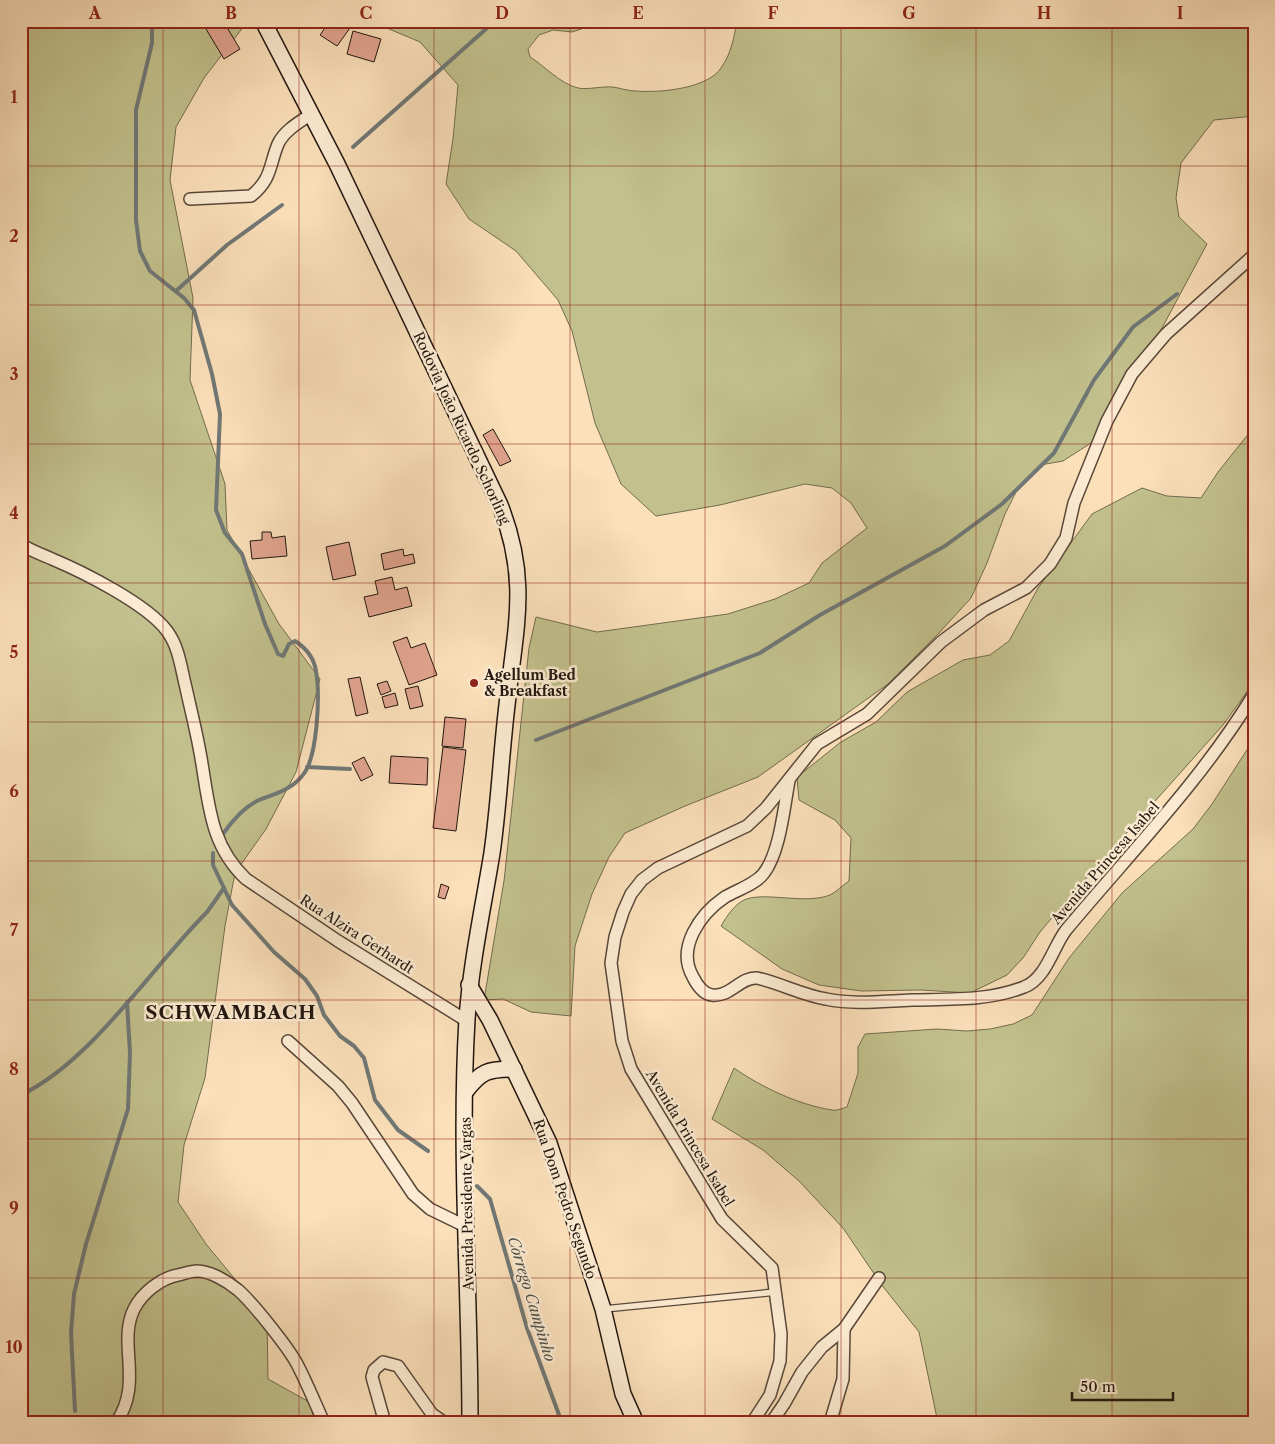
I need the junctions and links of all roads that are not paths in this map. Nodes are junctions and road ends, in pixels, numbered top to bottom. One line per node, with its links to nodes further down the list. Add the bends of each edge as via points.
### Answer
1 (263, 21): 2 (main road, Rodovia João Ricardo Schorling)
2 (310, 115): 3 (street, via 286,132 278,144 266,181 251,196); 8 (main road, Rodovia João Ricardo Schorling, via 337,164 500,505 516,557 520,598 518,625 492,851)
3 (190, 199)
4 (1254, 256): 7 (street, Avenida Princesa Isabel, via 1166,334 1132,374 1106,421 1074,503 1066,538 1050,564 1026,588 984,610 941,642 867,714 817,744)
5 (21, 544): 9 (street, Rua Alzira Gerhardt, via 117,592 151,614 167,630 177,647 214,831 234,868 338,941)
6 (1254, 694): 7 (street, Avenida Princesa Isabel, via 1206,766 1164,819 1064,933 1038,977 1027,986 1008,992 972,998 865,1002 826,1000 757,978 746,980 722,995 710,995 699,987 686,957 689,938 723,899 764,874 774,851)
7 (789, 779): 15 (street, Avenida Princesa Isabel, via 747,826 658,868 642,880 623,912 611,962 622,1041 631,1070 722,1219 770,1264)
8 (470, 985): 9 (main road, Avenida Presidente Vargas); 11 (main road, Rua Dom Pedro Segundo)
9 (467, 1021): 12 (main road, Avenida Presidente Vargas)
10 (288, 1041): 13 (street, via 352,1103 413,1194 430,1209)
11 (514, 1069): 12 (main road, via 497,1069 479,1075); 16 (main road, Rua Dom Pedro Segundo, via 549,1143)
12 (465, 1092): 13 (main road, Avenida Presidente Vargas)
13 (467, 1227): 22 (main road, Avenida Presidente Vargas)
14 (879, 1278): 17 (street)
15 (776, 1292): 16 (lane); 24 (street, Avenida Princesa Isabel, via 781,1334 780,1361 770,1395)
16 (603, 1309): 23 (main road, Rua Dom Pedro Segundo, via 623,1394)
17 (844, 1329): 25 (street, via 822,1347 802,1372); 26 (street, via 843,1379)
18 (116, 1423): 19 (street, via 126,1408 130,1393 130,1328 134,1310 143,1296 167,1277 198,1271 221,1278 238,1290 284,1345 296,1362)
19 (324, 1423)
20 (385, 1423): 21 (street, via 372,1377 374,1370 384,1362 398,1366 432,1414)
21 (445, 1423)
22 (470, 1423)
23 (636, 1423)
24 (752, 1423)
25 (770, 1423)
26 (830, 1423)

